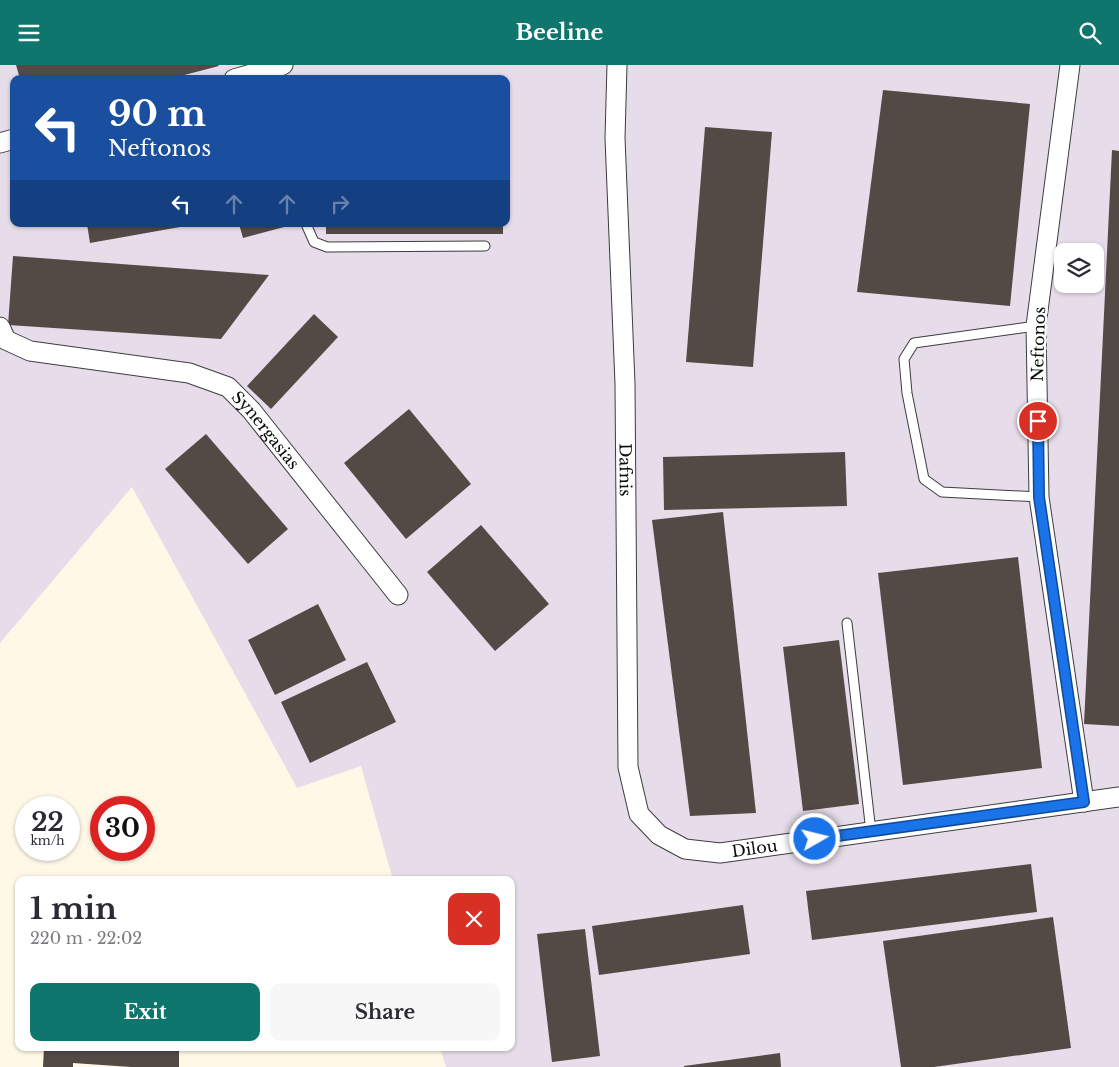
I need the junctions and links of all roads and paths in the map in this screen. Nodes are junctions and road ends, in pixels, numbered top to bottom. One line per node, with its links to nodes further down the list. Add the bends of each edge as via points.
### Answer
1 (617, 65): 15 (street, Dafnis, via 615,138 626,384 628,767 639,814 659,835)
2 (1070, 65): 7 (street, Neftonos)
3 (273, 71): 4 (street)
4 (254, 75)
5 (307, 227): 6 (lane, via 314,242 326,247)
6 (485, 246)
7 (1036, 325): 9 (street, Neftonos); 9 (lane, via 914,343 904,359 907,393 924,479 942,492)
8 (0, 327): 10 (street, Synergasias, via 6,340 30,351 189,373 228,387 251,410)
9 (1039, 497): 13 (street, Neftonos)
10 (398, 595)
11 (847, 623): 14 (lane)
12 (1119, 797): 13 (street, Dilou)
13 (1084, 802): 14 (street, Dilou)
14 (871, 831): 15 (street, Dilou, via 720,853)
15 (685, 849)

